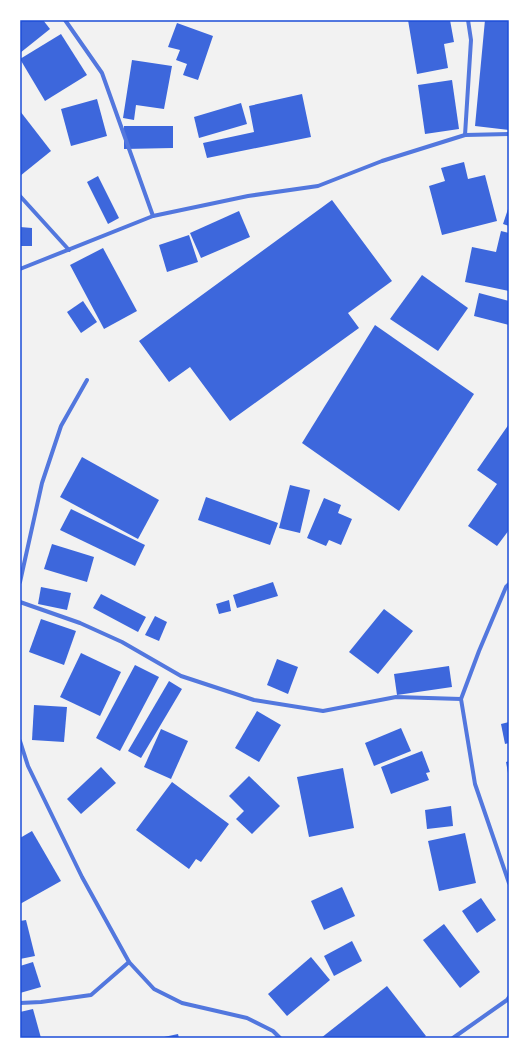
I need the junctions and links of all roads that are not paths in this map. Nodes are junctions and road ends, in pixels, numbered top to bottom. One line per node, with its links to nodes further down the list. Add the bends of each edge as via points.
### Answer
1 (64, 20): 6 (street, via 102,73)
2 (468, 20): 4 (street, via 471,40)
3 (509, 134): 4 (street)
4 (465, 135): 6 (street, via 382,161 318,186 248,196)
5 (20, 196): 7 (street)
6 (153, 216): 7 (street)
7 (69, 250): 8 (street)
8 (20, 269)
9 (86, 380): 10 (street, via 61,426 42,483)
10 (20, 582)
11 (509, 584): 13 (street)
12 (20, 602): 13 (street, via 80,623 122,642 182,676 254,700 323,711 396,697)
13 (461, 699): 15 (street, via 474,784)
14 (20, 741): 16 (street, via 28,766 78,870)
15 (509, 883)
16 (129, 962): 18 (street, via 92,995); 19 (street, via 154,989 182,1003 247,1018 273,1031)
17 (508, 999): 20 (street)
18 (20, 1003)
19 (280, 1038)
20 (453, 1038)

